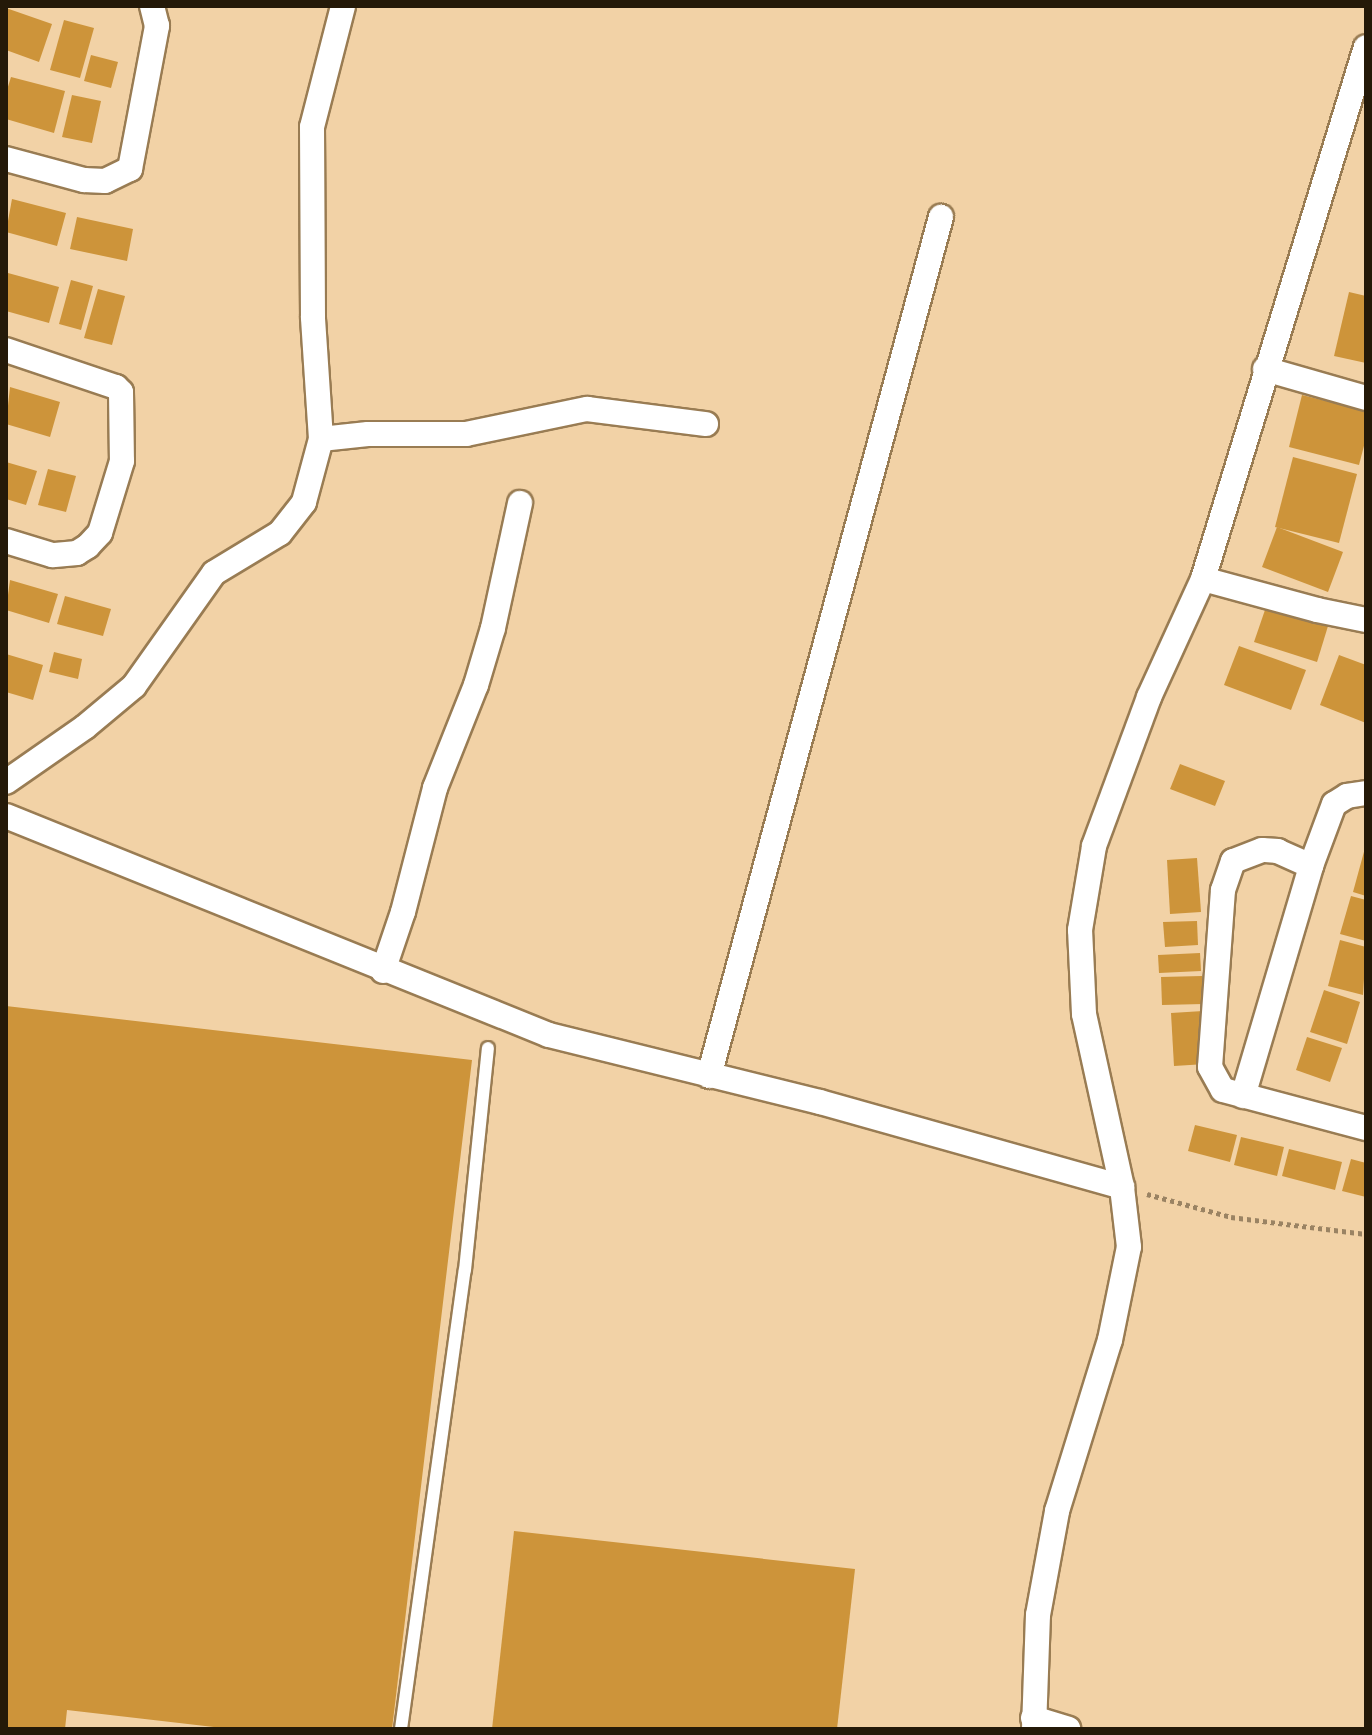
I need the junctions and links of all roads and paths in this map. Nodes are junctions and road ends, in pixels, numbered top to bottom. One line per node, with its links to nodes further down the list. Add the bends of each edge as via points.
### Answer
1 (152, 6): 4 (street, via 157,26 130,169 118,178 84,180)
2 (343, 6): 10 (street, via 312,127 313,317)
3 (1366, 47): 7 (street)
4 (6, 159)
5 (941, 217): 21 (street)
6 (6, 350): 12 (street, via 116,387 121,392 122,461 100,533 88,546 77,553 52,555)
7 (1265, 369): 8 (street); 13 (street)
8 (1366, 398)
9 (706, 424): 10 (street, via 587,409 466,434)
10 (321, 439): 15 (street, via 297,516 260,548 214,573 134,686)
11 (520, 503): 19 (street, via 493,628 435,788)
12 (6, 541)
13 (1203, 579): 14 (street); 24 (street, via 1149,697 1098,831 1086,884 1080,930 1084,1014)
14 (1366, 620)
15 (6, 782)
16 (1366, 793): 18 (street, via 1334,804)
17 (6, 816): 19 (street)
18 (1311, 866): 22 (street); 22 (street, via 1278,851 1245,854 1233,861 1223,890 1210,1067 1223,1090)
19 (383, 971): 21 (street, via 549,1035)
20 (488, 1048): 27 (lane, via 465,1270)
21 (709, 1076): 24 (street)
22 (1243, 1096): 23 (street)
23 (1366, 1128)
24 (1122, 1187): 25 (path, via 1231,1217); 26 (street, via 1129,1247 1123,1290 1057,1511 1038,1615)
25 (1366, 1234)
26 (1034, 1723): 28 (street)
27 (401, 1729)
28 (1068, 1729)

